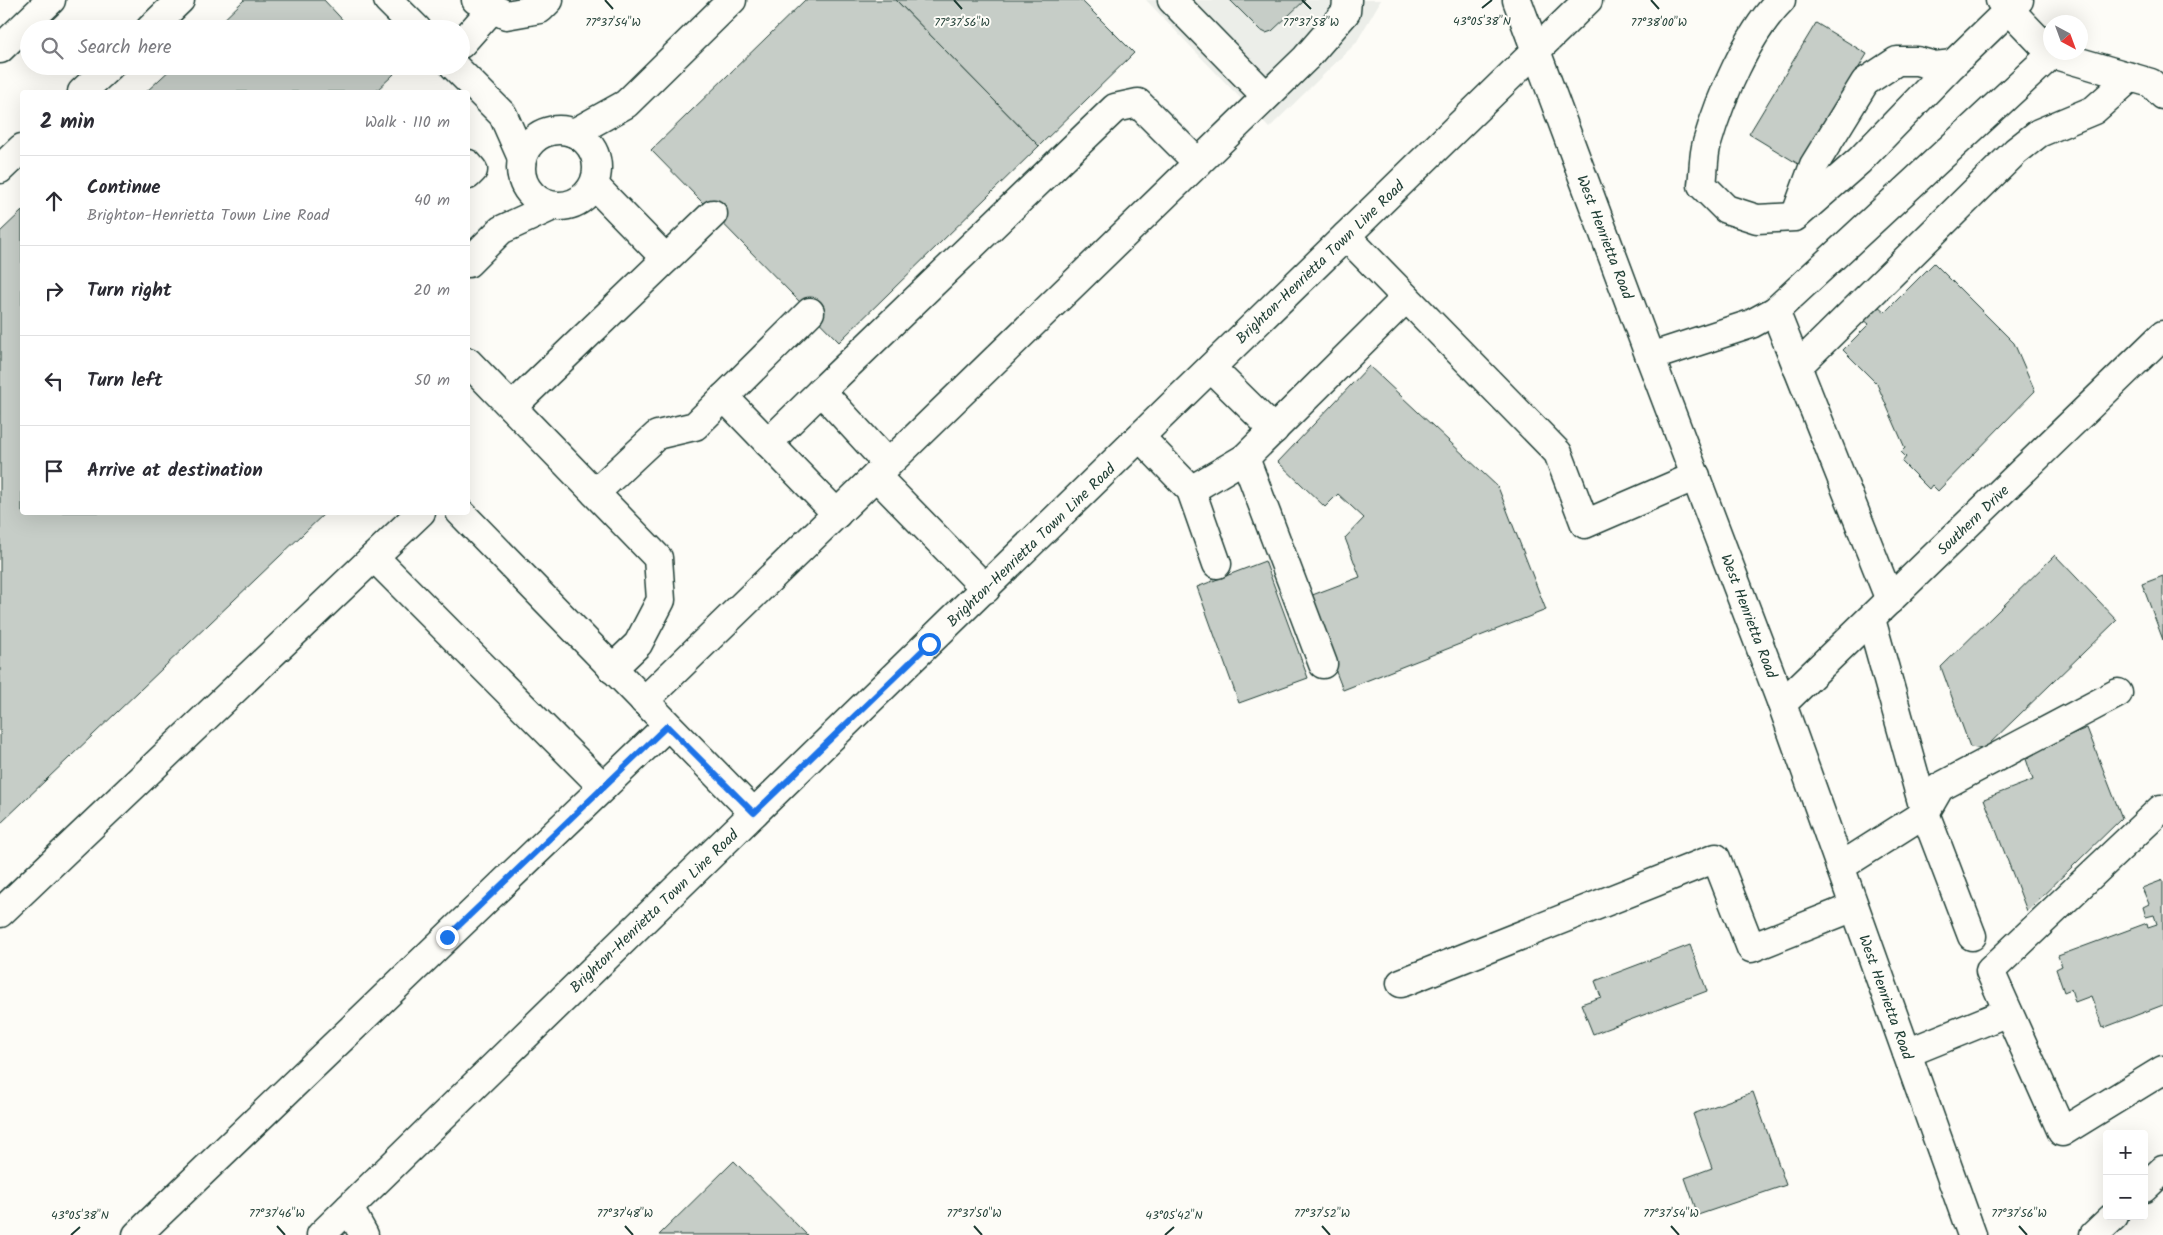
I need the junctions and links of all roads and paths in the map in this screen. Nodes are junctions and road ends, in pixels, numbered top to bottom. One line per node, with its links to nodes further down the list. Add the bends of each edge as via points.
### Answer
1 (51, 0): 13 (street)
2 (180, 0): 14 (street)
3 (388, 0): 15 (street)
4 (550, 0): 12 (street, via 540,9 506,15)
5 (732, 0): 32 (street)
6 (1172, 0): 31 (street)
7 (1347, 0): 31 (street, via 1346,12 1306,58)
8 (1517, 0): 20 (street, West Henrietta Road)
9 (1588, 0): 20 (street, Brighton-Henrietta Town Line Road)
10 (1781, 0): 42 (street, via 1766,15 1721,98 1706,144 1702,185 1726,209 1757,219)
11 (2009, 3): 18 (street); 23 (street)
12 (484, 4): 16 (street)
13 (30, 20)
14 (159, 20)
15 (408, 20)
16 (470, 28)
17 (20, 30): 19 (street)
18 (2043, 43)
19 (0, 49)
20 (1535, 52): 44 (street, Brighton-Henrietta Town Line Road); 51 (street, West Henrietta Road)
21 (2046, 60): 48 (street)
22 (2073, 60): 27 (street)
23 (1953, 64): 42 (street, via 1858,161); 42 (street, via 1935,66 1917,61 1897,61 1865,82 1814,165)
24 (101, 75): 28 (street)
25 (109, 75): 29 (street)
26 (463, 75): 33 (street)
27 (2131, 77): 30 (street, via 2151,83); 53 (street, via 2094,110 2039,133 2016,151)
28 (84, 90)
29 (105, 90)
30 (2163, 95)
31 (1266, 96): 36 (street)
32 (626, 104): 34 (street); 39 (street)
33 (503, 115): 34 (street); 38 (street)
34 (561, 132): 38 (street, via 537,137 528,146); 39 (street, via 584,139 592,148)
35 (20, 150): 37 (street)
36 (1198, 163): 55 (street, via 1138,103 1115,108); 62 (street)
37 (0, 169)
38 (523, 170): 40 (street, via 531,194); 43 (street)
39 (596, 172): 40 (street, via 587,195 565,206); 45 (street)
40 (552, 206): 43 (street)
41 (713, 214): 45 (street)
42 (1795, 217)
43 (501, 230): 46 (street)
44 (1346, 236): 47 (street); 54 (street, Brighton-Henrietta Town Line Road)
45 (666, 259): 57 (street)
46 (470, 260)
47 (1406, 298): 58 (street); 63 (street, via 1558,453 1585,524)
48 (1774, 311): 51 (street, via 1751,324); 53 (street)
49 (810, 312): 56 (street)
50 (2163, 335): 72 (street, Southern Drive)
51 (1650, 357): 63 (street, West Henrietta Road)
52 (470, 364): 57 (street)
53 (1797, 366): 72 (street)
54 (1211, 368): 58 (street); 59 (street, Brighton-Henrietta Town Line Road)
55 (821, 391): 60 (street); 62 (street)
56 (724, 397): 60 (street); 65 (street, via 695,426 657,434)
57 (512, 408): 65 (street)
58 (1274, 430): 61 (street)
59 (1140, 438): 64 (street); 71 (street, Brighton-Henrietta Town Line Road)
60 (768, 443): 66 (street)
61 (1245, 458): 64 (street); 74 (street)
62 (882, 470): 66 (street); 71 (street)
63 (1696, 476): 78 (street, West Henrietta Road)
64 (1191, 490): 70 (street)
65 (595, 493): 75 (street, via 658,558 661,600 638,644)
66 (837, 514): 77 (street)
67 (418, 515): 69 (street)
68 (463, 515): 75 (street)
69 (374, 557): 80 (street); 86 (street)
70 (1217, 564)
71 (986, 588): 83 (street, Brighton-Henrietta Town Line Road)
72 (1890, 600): 73 (street, Southern Drive)
73 (1871, 619): 78 (street, Southern Drive); 82 (street)
74 (1323, 664)
75 (612, 670): 77 (street)
76 (2118, 693): 82 (street, via 1940,787)
77 (644, 701): 79 (street)
78 (1782, 704): 84 (street, West Henrietta Road)
79 (667, 726): 80 (street); 83 (street)
80 (603, 787): 96 (street)
81 (2161, 809): 89 (street, via 1990,971)
82 (1925, 812): 84 (street); 87 (street)
83 (754, 813): 94 (street, Brighton-Henrietta Town Line Road)
84 (1840, 867): 85 (street, West Henrietta Road)
85 (1854, 907): 88 (street, via 1751,948 1716,858); 90 (street, West Henrietta Road)
86 (0, 913)
87 (1972, 936)
88 (1401, 982)
89 (2008, 1012): 90 (street); 91 (street, via 2062,1132)
90 (1907, 1053): 99 (street, West Henrietta Road)
91 (2163, 1070)
92 (2163, 1170): 93 (street)
93 (2148, 1184)
94 (349, 1208): 97 (street, Brighton-Henrietta Town Line Road); 98 (street)
95 (2110, 1220): 100 (street)
96 (137, 1235)
97 (322, 1235)
98 (364, 1235)
99 (1972, 1235)
100 (2094, 1235)

